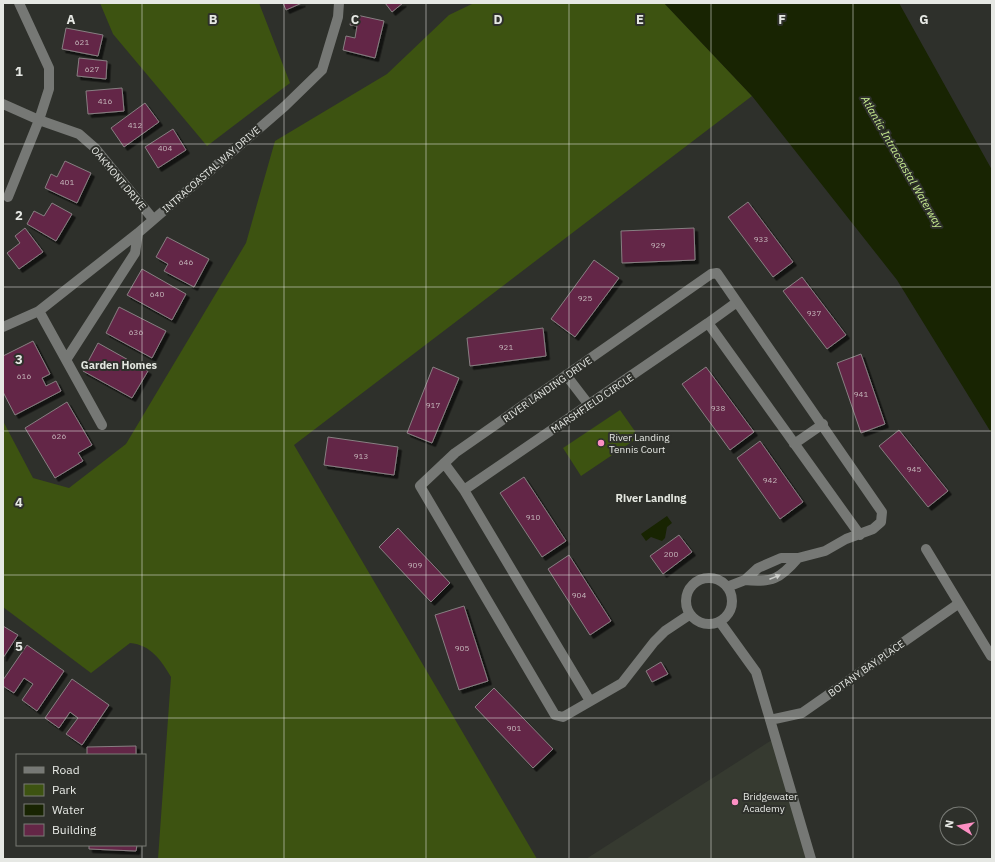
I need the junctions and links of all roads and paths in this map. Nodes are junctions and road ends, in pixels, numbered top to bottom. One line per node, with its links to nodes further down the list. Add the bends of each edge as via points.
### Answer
1 (19, 3): 4 (street, via 48,68 49,89)
2 (340, 3): 6 (street, INTRACOASTAL WAY DRIVE, via 322,70 285,106)
3 (3, 104): 4 (street, OAKMONT DRIVE)
4 (39, 120): 5 (street); 6 (street, OAKMONT DRIVE, via 79,134 95,148)
5 (8, 197)
6 (153, 219): 7 (street, INTRACOASTAL WAY DRIVE)
7 (138, 233): 9 (street, INTRACOASTAL WAY DRIVE); 12 (street, via 135,253)
8 (737, 302): 10 (street, MARSHFIELD CIRCLE); 13 (street, RIVER LANDING DRIVE, via 717,273 711,274); 15 (street, RIVER LANDING DRIVE)
9 (39, 311): 11 (street, INTRACOASTAL WAY DRIVE); 12 (street)
10 (708, 323): 14 (street, MARSHFIELD CIRCLE); 17 (street)
11 (3, 327)
12 (66, 360): 16 (street)
13 (566, 375): 14 (street); 18 (street, RIVER LANDING DRIVE)
14 (589, 405): 19 (street, MARSHFIELD CIRCLE)
15 (822, 424): 17 (street); 20 (street, RIVER LANDING DRIVE, via 882,512 881,522)
16 (102, 426)
17 (794, 444): 20 (street)
18 (444, 463): 19 (street); 29 (street, RIVER LANDING DRIVE, via 420,486 556,715 563,717)
19 (464, 490): 29 (street)
20 (860, 535): 22 (street, RIVER LANDING DRIVE, via 846,539 826,551)
21 (926, 549): 25 (street)
22 (798, 558): 23 (street, RIVER LANDING DRIVE, via 781,558 758,568); 23 (street, RIVER LANDING DRIVE, one-way to 22, via 763,582 785,573)
23 (745, 580): 24 (street, RIVER LANDING DRIVE)
24 (727, 587): 26 (street, via 716,579 704,578 698,581 688,590 686,596); 27 (street, via 732,606)
25 (958, 604): 28 (street); 30 (street, BOTANY BAY PLACE, via 802,713)
26 (689, 615): 27 (street, via 706,625); 29 (street, RIVER LANDING DRIVE, via 654,642 622,683)
27 (720, 622): 30 (street, via 756,672)
28 (990, 656)
29 (590, 701)
30 (770, 720): 31 (street)
31 (811, 859)

